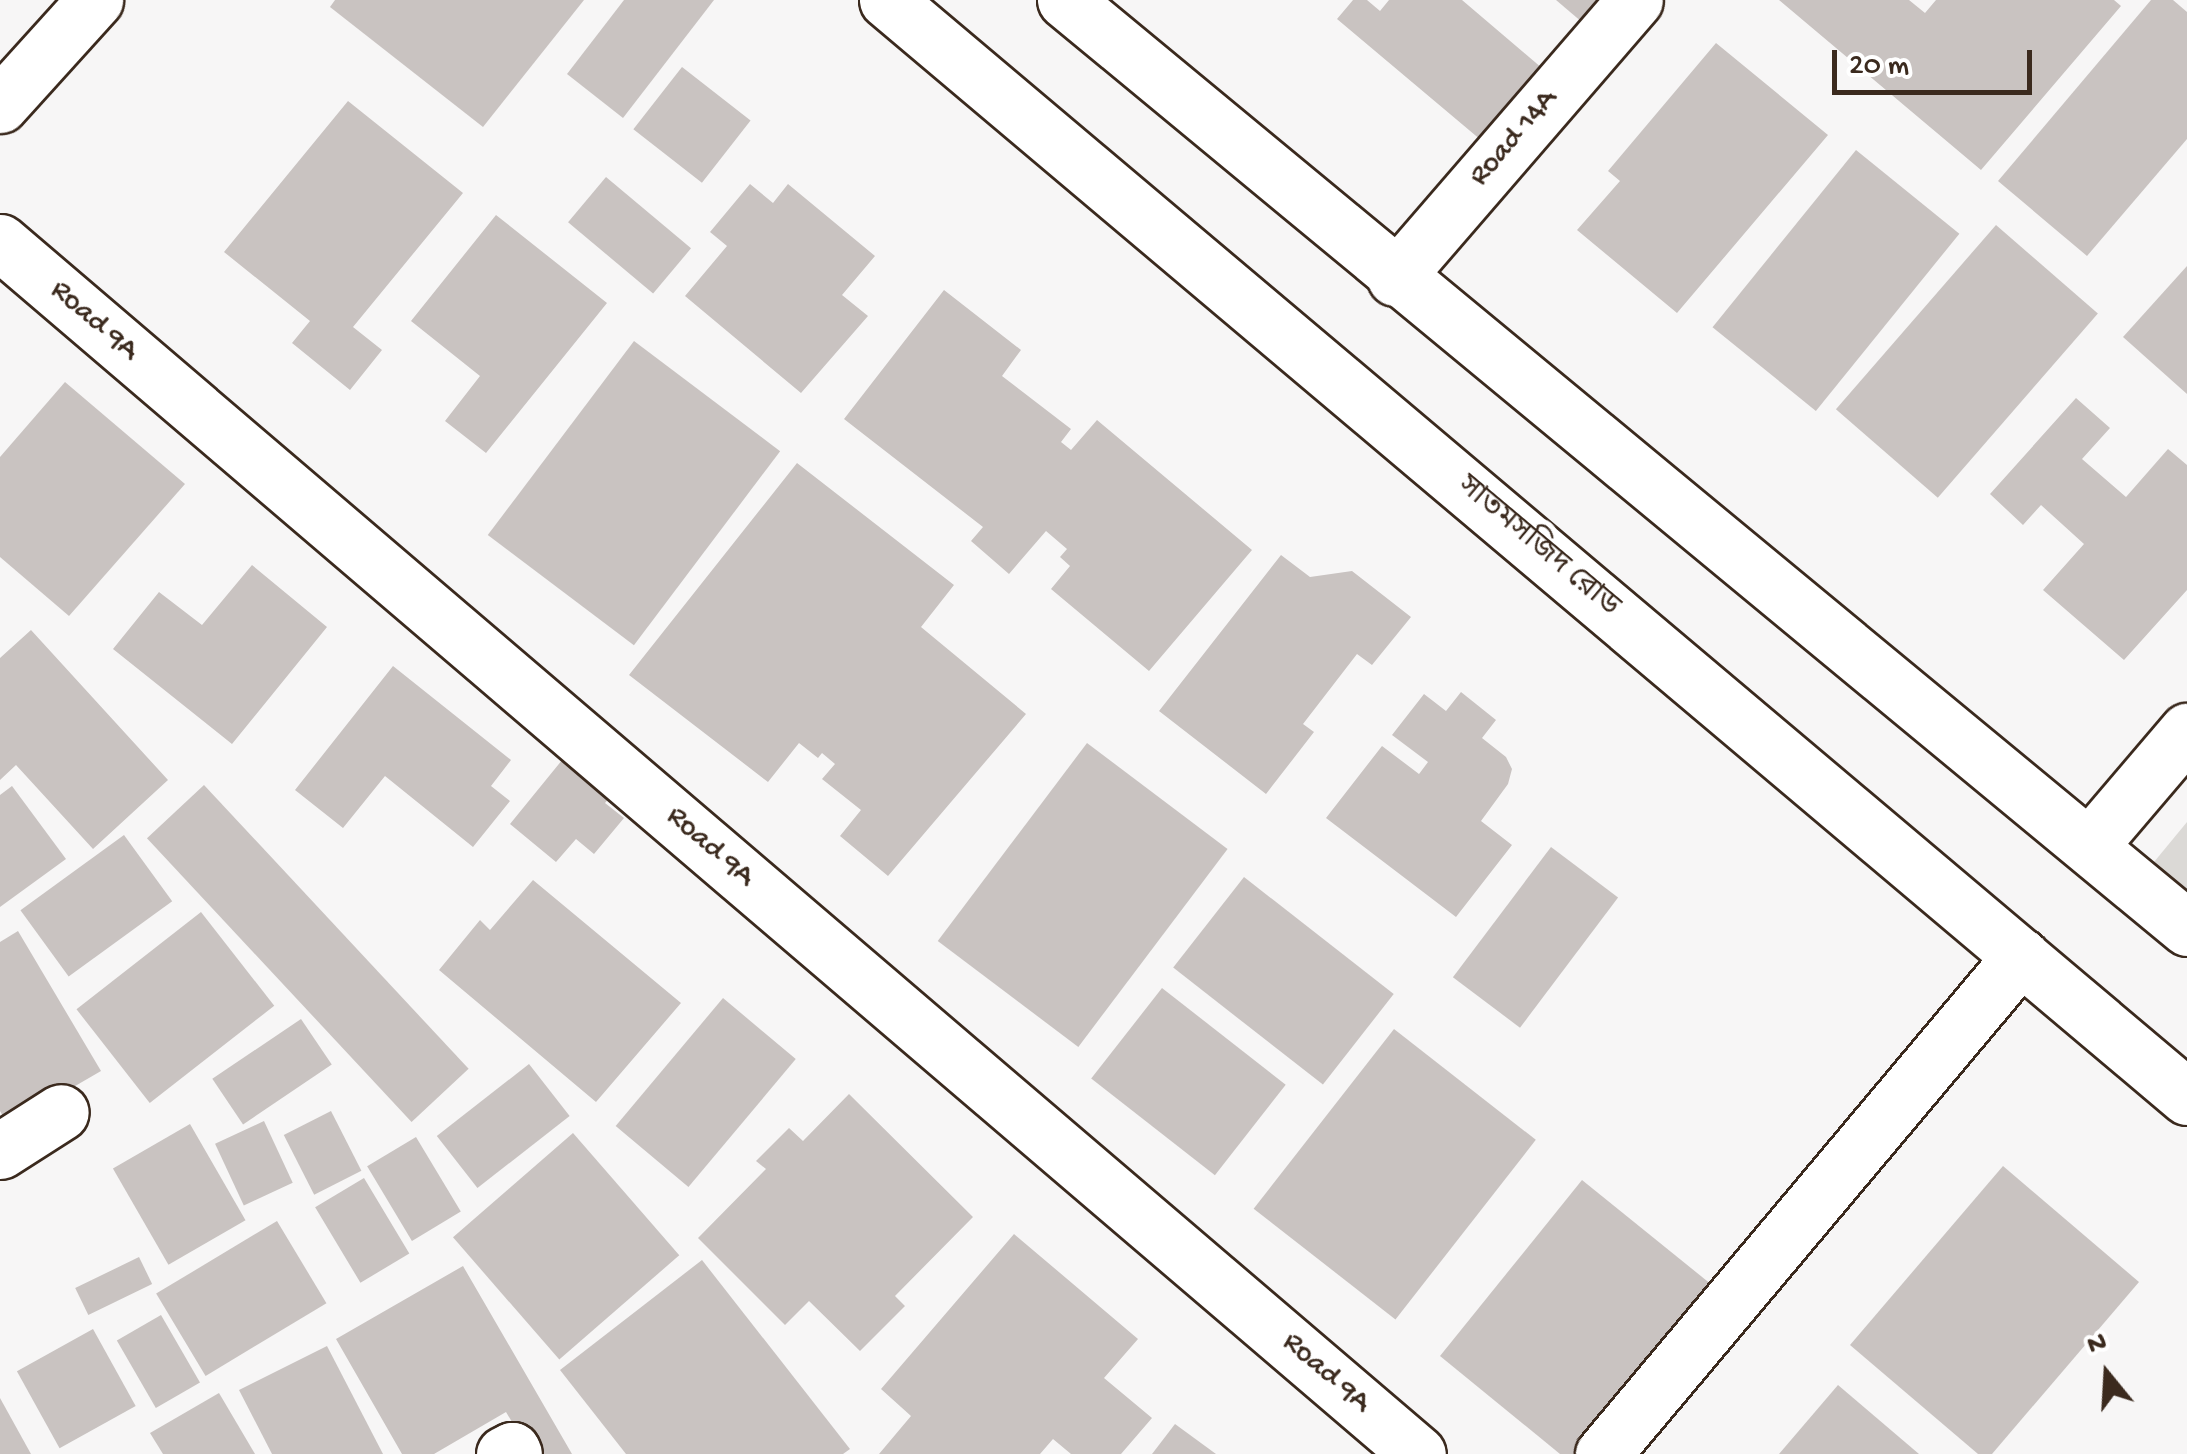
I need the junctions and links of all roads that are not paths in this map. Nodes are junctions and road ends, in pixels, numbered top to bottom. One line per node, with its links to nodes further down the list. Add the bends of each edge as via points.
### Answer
1 (95, 0): 5 (street)
2 (887, 0): 11 (street, সাতমসজিদ রোড)
3 (1065, 0): 7 (street)
4 (1635, 0): 7 (street, Road 14A)
5 (0, 105)
6 (0, 242): 17 (street, Road 9A)
7 (1395, 278): 9 (street)
8 (2187, 730): 9 (street)
9 (2090, 845): 10 (street)
10 (2187, 928)
11 (2020, 956): 12 (street, সাতমসজিদ রোড); 18 (street)
12 (2187, 1097)
13 (61, 1112): 14 (street)
14 (0, 1151)
15 (504, 1454): 16 (street)
16 (514, 1454)
17 (1418, 1454)
18 (1604, 1454)

